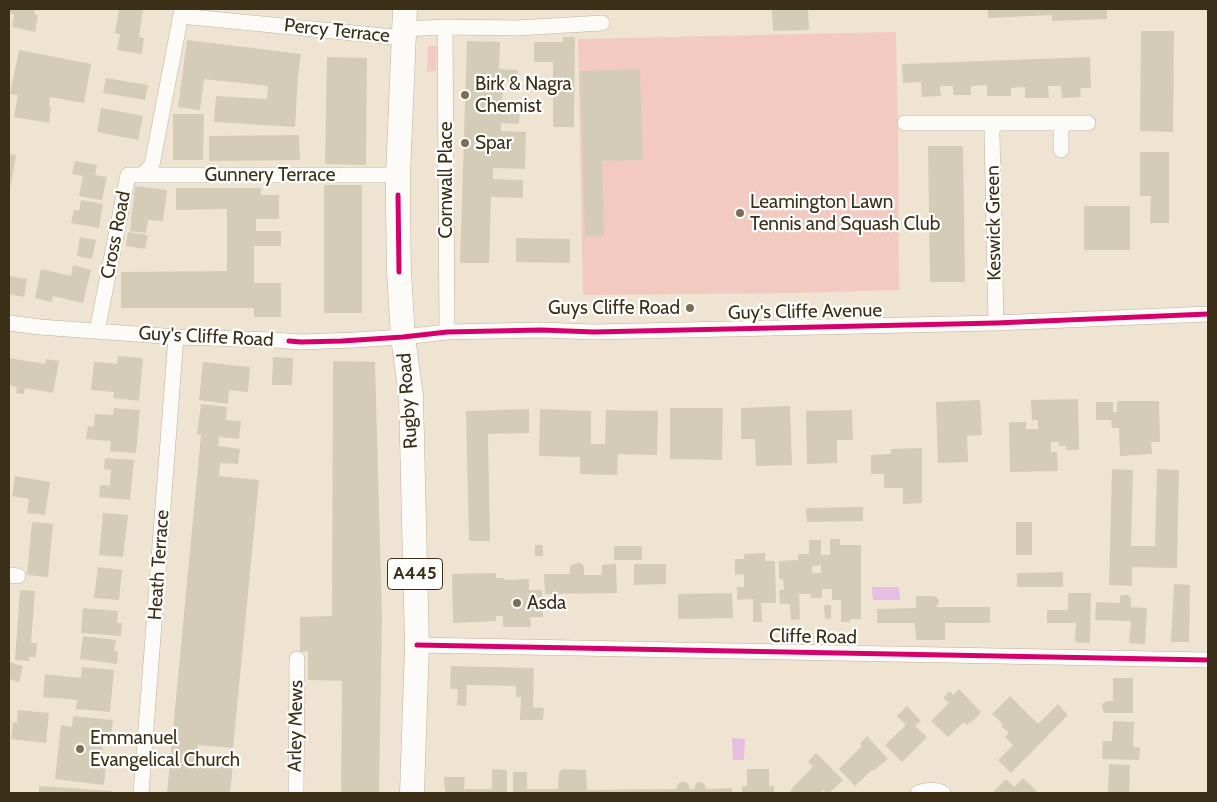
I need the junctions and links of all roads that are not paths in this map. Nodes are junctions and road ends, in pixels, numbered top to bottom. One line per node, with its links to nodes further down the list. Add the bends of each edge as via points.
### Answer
1 (181, 12): 3 (street, Percy Terrace); 11 (street, Cross Road, via 152,165)
2 (602, 23): 4 (street, via 517,28)
3 (405, 25): 4 (street); 10 (main road, Rugby Road / A445)
4 (445, 27): 16 (street, Cornwall Place)
5 (905, 123): 6 (street)
6 (993, 123): 7 (street); 14 (street, Keswick Green)
7 (1061, 123): 8 (street); 9 (street)
8 (1088, 123)
9 (1061, 150)
10 (398, 174): 11 (street, Gunnery Terrace); 18 (main road, Rugby Road / A445)
11 (142, 175): 15 (street, Cross Road, via 128,176)
12 (1208, 314): 14 (street, Guy's Cliffe Avenue)
13 (9, 323): 15 (street, Guy's Cliffe Road)
14 (996, 323): 16 (street, Guy's Cliffe Avenue)
15 (97, 331): 17 (street, Guy's Cliffe Road)
16 (447, 332): 18 (street, Guy's Cliffe Avenue)
17 (176, 337): 18 (street, Guy's Cliffe Road, via 301,342); 22 (street, Heath Terrace)
18 (403, 337): 19 (main road, Rugby Road / A445, via 410,396)
19 (417, 645): 21 (street, Cliffe Road); 24 (main road, Rugby Road / A445)
20 (297, 659): 23 (street, Arley Mews)
21 (1208, 660)
22 (141, 793)
23 (296, 793)
24 (412, 793)
25 (918, 793): 26 (street, via 934,790)
26 (943, 793)

